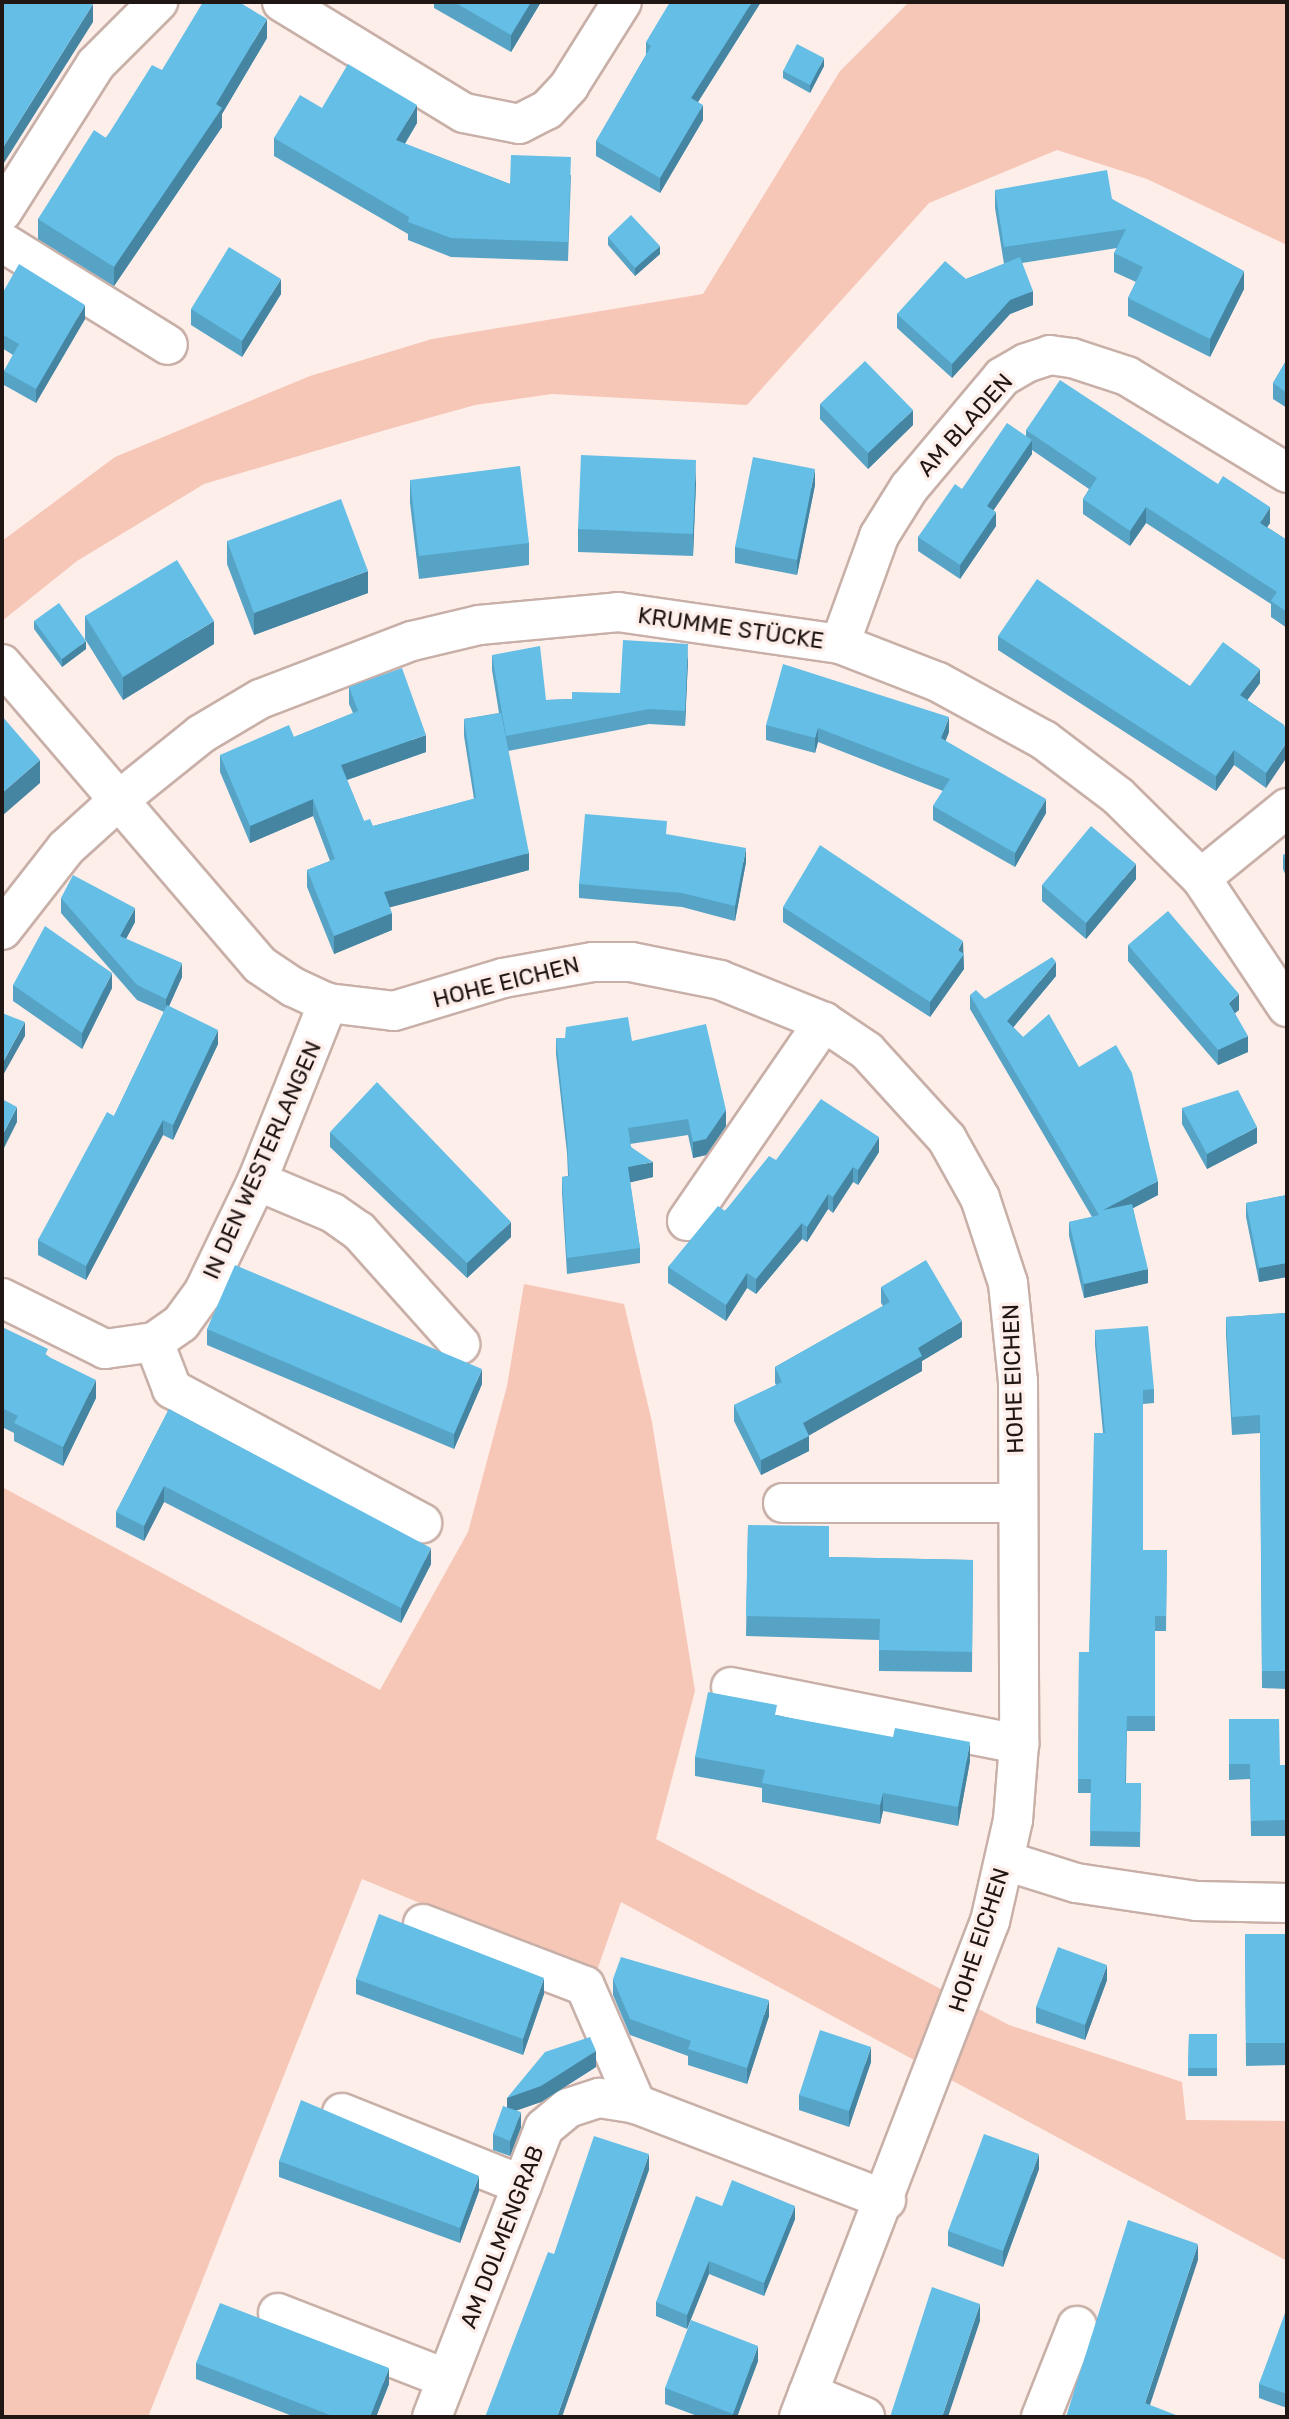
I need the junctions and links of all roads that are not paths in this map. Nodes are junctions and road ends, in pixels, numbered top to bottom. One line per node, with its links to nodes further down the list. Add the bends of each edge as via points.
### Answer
1 (158, 2): 4 (street, via 96,64)
2 (282, 2): 3 (street, via 464,113 519,124 547,110 569,86)
3 (622, 2)
4 (2, 212)
5 (2, 242): 6 (street)
6 (168, 345)
7 (1287, 473): 8 (street, AM BLADEN, via 1117,372 1050,355 1026,363 1002,377 909,488 879,536)
8 (839, 644): 10 (street, KRUMME STÜCKE, via 618,612 479,625 412,641 260,699 201,734); 12 (street, KRUMME STÜCKE, via 938,682 1044,740 1118,796)
9 (2, 664): 10 (street, HOHE EICHEN)
10 (119, 800): 13 (street, via 66,848); 14 (street, HOHE EICHEN, via 260,965)
11 (1287, 808): 12 (street)
12 (1201, 878): 15 (street, KRUMME STÜCKE)
13 (2, 930)
14 (328, 1003): 16 (street, HOHE EICHEN, via 394,1011 556,966 631,962 720,980); 17 (street, IN DEN WESTERLANGEN)
15 (1287, 1007)
16 (824, 1022): 18 (street); 23 (street, HOHE EICHEN, via 910,1092 947,1139 985,1211 1016,1331)
17 (257, 1181): 20 (street, IN DEN WESTERLANGEN, via 203,1293 181,1323); 21 (street, via 359,1231)
18 (687, 1221)
19 (2, 1298): 20 (street, IN DEN WESTERLANGEN, via 105,1349)
20 (154, 1342): 24 (street, via 172,1389)
21 (460, 1344)
22 (783, 1503): 23 (street)
23 (1016, 1503): 26 (street, HOHE EICHEN)
24 (422, 1523)
25 (730, 1687): 26 (street)
26 (1019, 1744): 27 (street, HOHE EICHEN)
27 (1006, 1861): 28 (street, via 1076,1883 1197,1901); 33 (street, HOHE EICHEN, via 990,1921)
28 (1287, 1903)
29 (424, 1924): 30 (street, via 585,1986)
30 (636, 2104): 32 (street, AM DOLMENGRAB, via 599,2098 568,2108 544,2128); 33 (street, AM DOLMENGRAB)
31 (342, 2113): 32 (street)
32 (522, 2185): 36 (street, AM DOLMENGRAB)
33 (886, 2200): 37 (street, HOHE EICHEN)
34 (278, 2313): 36 (street)
35 (1077, 2326): 40 (street)
36 (447, 2379): 38 (street, AM DOLMENGRAB)
37 (804, 2405): 39 (street)
38 (432, 2417)
39 (865, 2417)
40 (1041, 2417)

